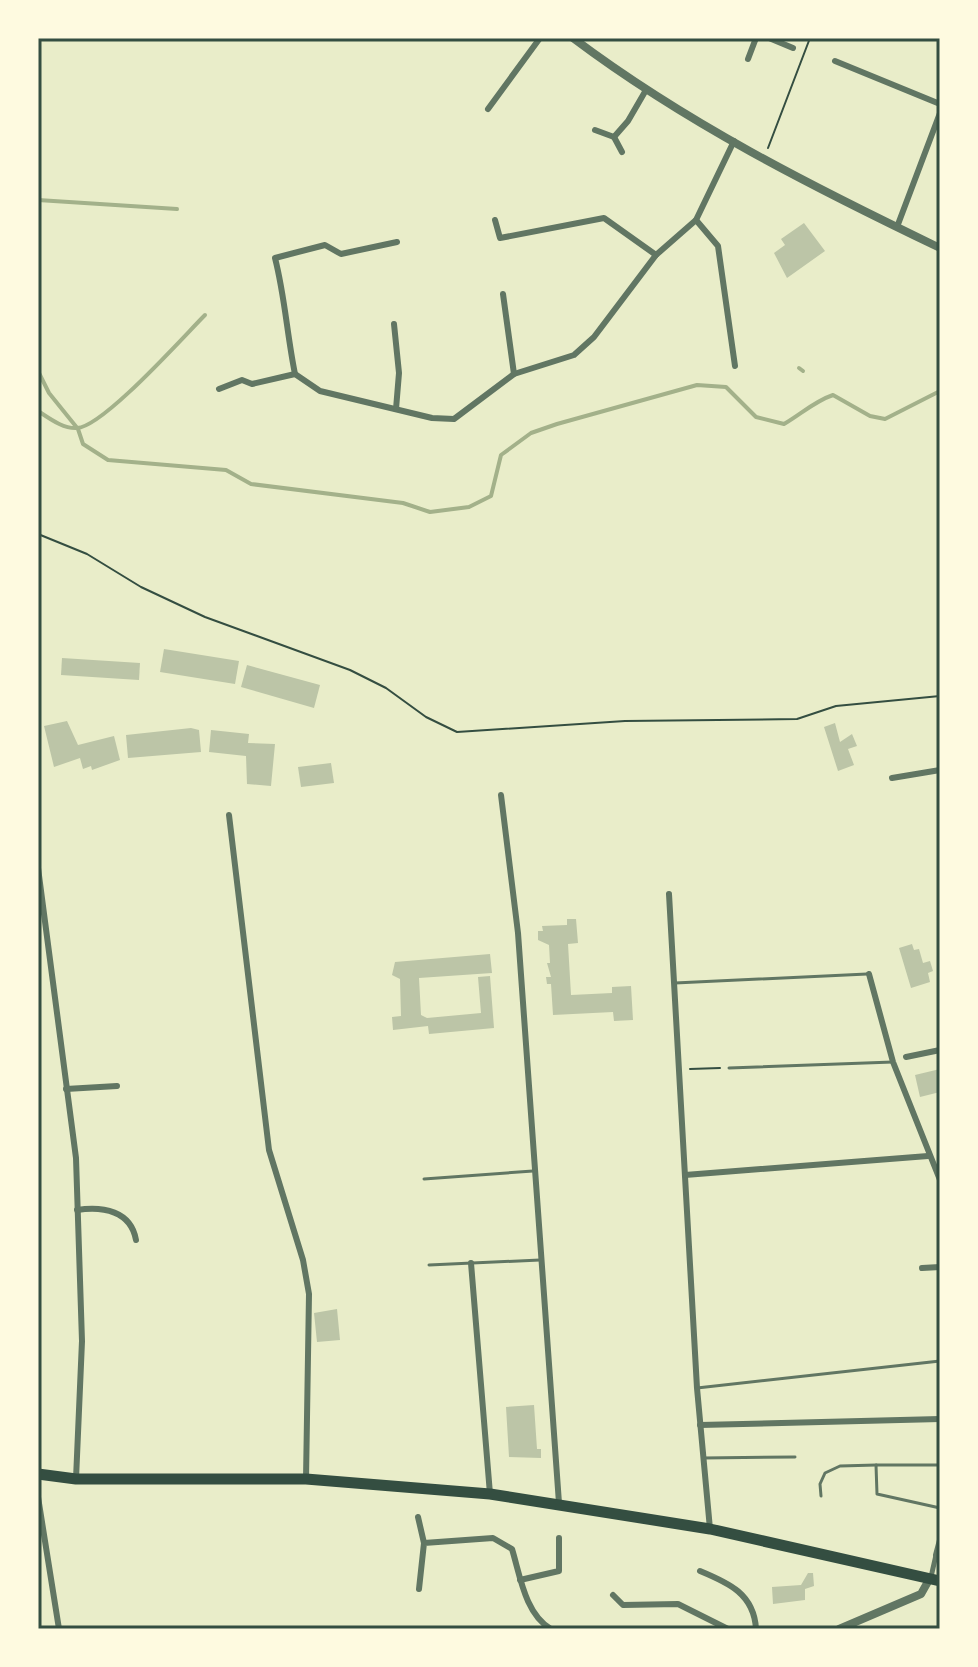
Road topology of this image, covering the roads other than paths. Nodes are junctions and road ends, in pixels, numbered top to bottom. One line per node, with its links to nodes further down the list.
1 (540, 38): 10 (street)
2 (573, 38): 8 (street)
3 (756, 38): 6 (street)
4 (769, 38): 5 (street)
5 (793, 48)
6 (748, 59)
7 (835, 61): 9 (street)
8 (646, 90): 13 (street); 14 (street)
9 (940, 104)
10 (488, 109)
11 (940, 113): 18 (street)
12 (595, 130): 13 (street)
13 (614, 137): 15 (street)
14 (734, 141): 17 (street); 18 (street)
15 (622, 152)
16 (495, 220): 21 (street)
17 (696, 220): 21 (street); 24 (street)
18 (897, 227): 20 (street)
19 (397, 242): 25 (street)
20 (940, 248)
21 (656, 255): 26 (street)
22 (503, 294): 26 (street)
23 (394, 324): 28 (street)
24 (735, 366)
25 (295, 374): 27 (street); 28 (street)
26 (514, 374): 28 (street)
27 (219, 389)
28 (396, 409)
29 (940, 770): 30 (street)
30 (892, 778)
31 (501, 795): 44 (street)
32 (229, 815): 65 (street)
33 (38, 868): 42 (street)
34 (669, 894): 36 (street)
35 (869, 974): 36 (lane); 39 (street)
36 (675, 983): 45 (street)
37 (940, 1050): 38 (street)
38 (906, 1057)
39 (893, 1062): 40 (lane); 43 (street)
40 (729, 1068)
41 (117, 1086): 42 (street)
42 (66, 1089): 48 (street)
43 (928, 1156): 45 (street); 47 (street)
44 (533, 1171): 46 (lane); 50 (street)
45 (685, 1175): 56 (street)
46 (424, 1179)
47 (940, 1180)
48 (77, 1210): 49 (street); 64 (street)
49 (136, 1240)
50 (540, 1260): 51 (lane); 69 (street)
51 (471, 1263): 52 (lane); 66 (street)
52 (429, 1265)
53 (940, 1267): 54 (street)
54 (922, 1268)
55 (940, 1361): 56 (lane)
56 (697, 1388): 58 (street)
57 (940, 1419): 58 (street)
58 (700, 1425): 60 (street)
59 (795, 1457): 60 (lane)
60 (703, 1458): 72 (street)
61 (876, 1465): 62 (lane); 67 (lane); 70 (lane)
62 (940, 1465)
63 (38, 1474): 64 (highway)
64 (76, 1479): 65 (highway)
65 (306, 1479): 66 (highway)
66 (490, 1494): 69 (highway)
67 (821, 1496)
68 (38, 1497): 82 (street)
69 (559, 1503): 72 (highway)
70 (940, 1508)
71 (418, 1517): 75 (street)
72 (710, 1529): 79 (highway)
73 (559, 1538): 78 (street)
74 (940, 1540): 76 (street)
75 (424, 1543): 78 (street); 80 (street)
76 (936, 1555): 79 (street)
77 (700, 1571): 85 (street)
78 (520, 1580): 83 (street)
79 (935, 1580): 86 (street)
80 (419, 1589)
81 (613, 1595): 84 (street)
82 (59, 1629)
83 (551, 1629)
84 (728, 1629)
85 (756, 1629)
86 (839, 1629)

